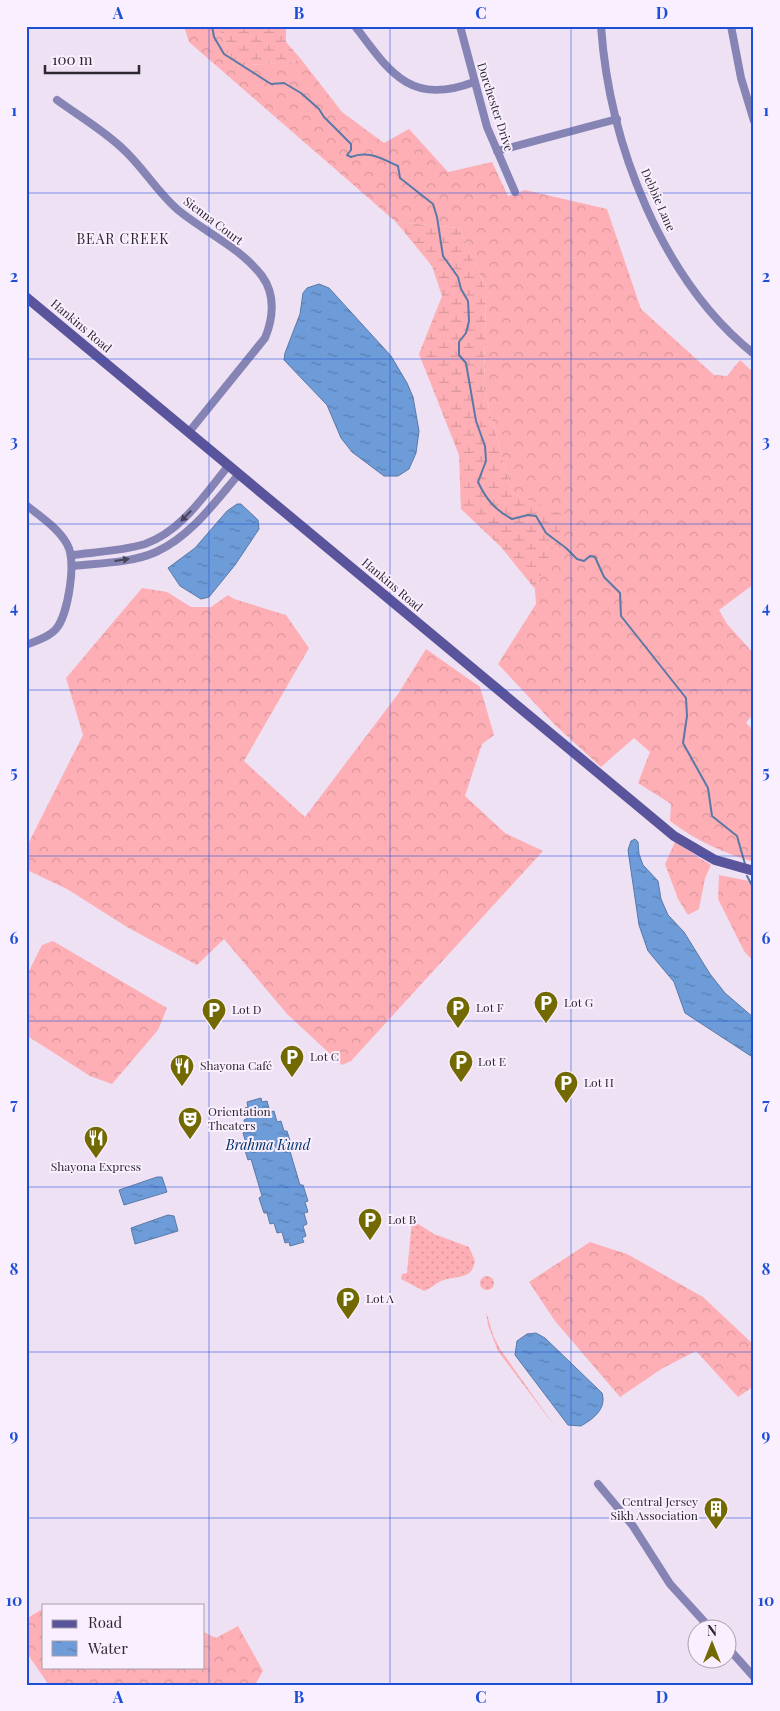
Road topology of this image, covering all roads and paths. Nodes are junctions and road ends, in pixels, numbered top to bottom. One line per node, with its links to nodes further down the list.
1 (355, 26): 5 (street)
2 (460, 26): 5 (street, Dorchester Drive)
3 (601, 26): 7 (street, Debbie Lane)
4 (731, 26): 8 (street)
5 (474, 82): 9 (street, Dorchester Drive)
6 (57, 100): 13 (street, Sienna Court)
7 (617, 119): 9 (street); 12 (street, Debbie Lane)
8 (754, 121)
9 (496, 151): 10 (street, Dorchester Drive)
10 (515, 192)
11 (26, 297): 13 (main road, Hankins Road)
12 (754, 354)
13 (189, 432): 14 (main road, Hankins Road)
14 (229, 465): 15 (main road, Hankins Road); 16 (street)
15 (239, 474): 18 (street); 22 (main road, Hankins Road)
16 (198, 503): 18 (street); 19 (street, one-way to 19)
17 (26, 505): 19 (street)
18 (207, 510): 20 (street, one-way to 18)
19 (72, 555): 20 (street)
20 (73, 566): 21 (street)
21 (26, 645)
22 (754, 871)
23 (598, 1484): 24 (street)
24 (701, 1618)
25 (738, 1659): 26 (street)
26 (754, 1677)

